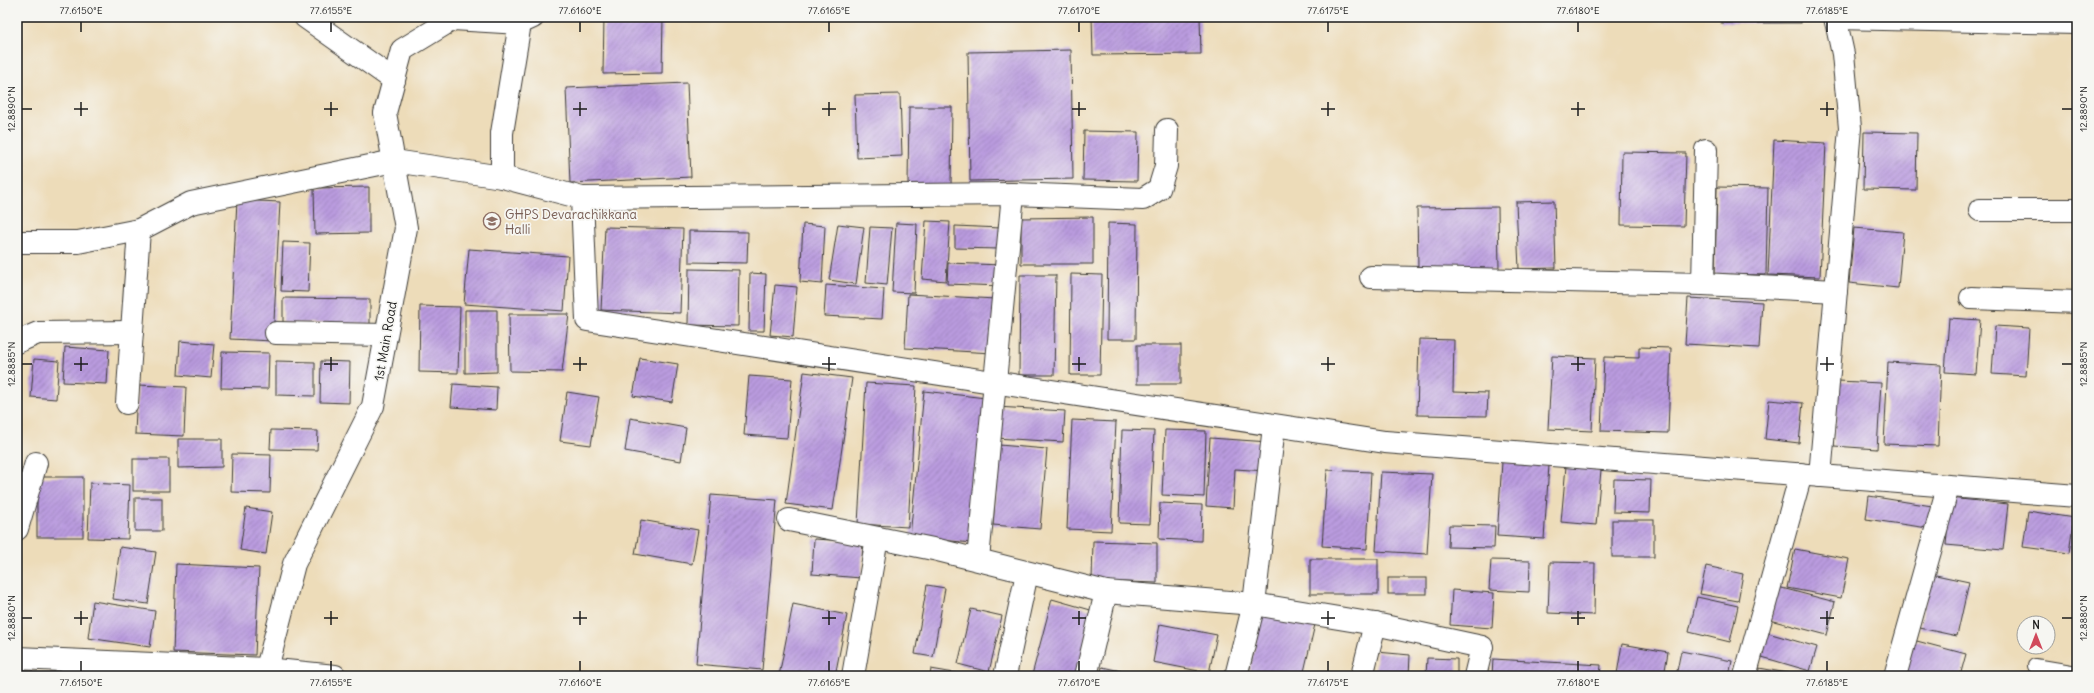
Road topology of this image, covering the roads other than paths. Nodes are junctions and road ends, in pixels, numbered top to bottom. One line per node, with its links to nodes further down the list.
1 (308, 18): 6 (street)
2 (453, 18): 4 (street); 6 (street, 1st Main Road)
3 (1835, 18): 5 (street); 19 (street)
4 (527, 20): 10 (street)
5 (2077, 23)
6 (394, 80): 9 (street, 1st Main Road)
7 (1167, 130): 11 (street)
8 (1706, 150): 18 (street)
9 (394, 161): 10 (street); 15 (street); 24 (street, 1st Main Road)
10 (502, 178): 12 (street)
11 (1014, 194): 12 (street); 26 (street)
12 (582, 198): 26 (street)
13 (1980, 210): 14 (street)
14 (2077, 210)
15 (139, 230): 16 (street); 22 (street)
16 (17, 242)
17 (1371, 277): 18 (street)
18 (1703, 284): 19 (street)
19 (1836, 291): 30 (street)
20 (1971, 298): 21 (street)
21 (2077, 302)
22 (132, 332): 25 (street); 27 (street)
23 (276, 333): 24 (street)
24 (386, 335): 43 (street, 1st Main Road)
25 (17, 342)
26 (994, 383): 28 (street); 36 (street)
27 (127, 403)
28 (1274, 426): 30 (street); 39 (street)
29 (36, 463): 34 (street)
30 (1810, 475): 31 (street); 52 (street)
31 (1948, 486): 32 (street); 53 (street)
32 (2077, 496)
33 (789, 520): 35 (street)
34 (17, 529)
35 (877, 538): 36 (street); 46 (street)
36 (978, 559): 37 (street)
37 (1027, 573): 38 (street); 47 (street)
38 (1106, 592): 39 (street); 48 (street)
39 (1254, 604): 40 (street); 49 (street)
40 (1375, 624): 50 (street); 51 (street)
41 (17, 658): 43 (street)
42 (2035, 666): 44 (lane)
43 (265, 672): 45 (street)
44 (2077, 673)
45 (335, 676)
46 (853, 676)
47 (1005, 676)
48 (1086, 676)
49 (1236, 676)
50 (1362, 676)
51 (1475, 676)
52 (1745, 676)
53 (1895, 676)

